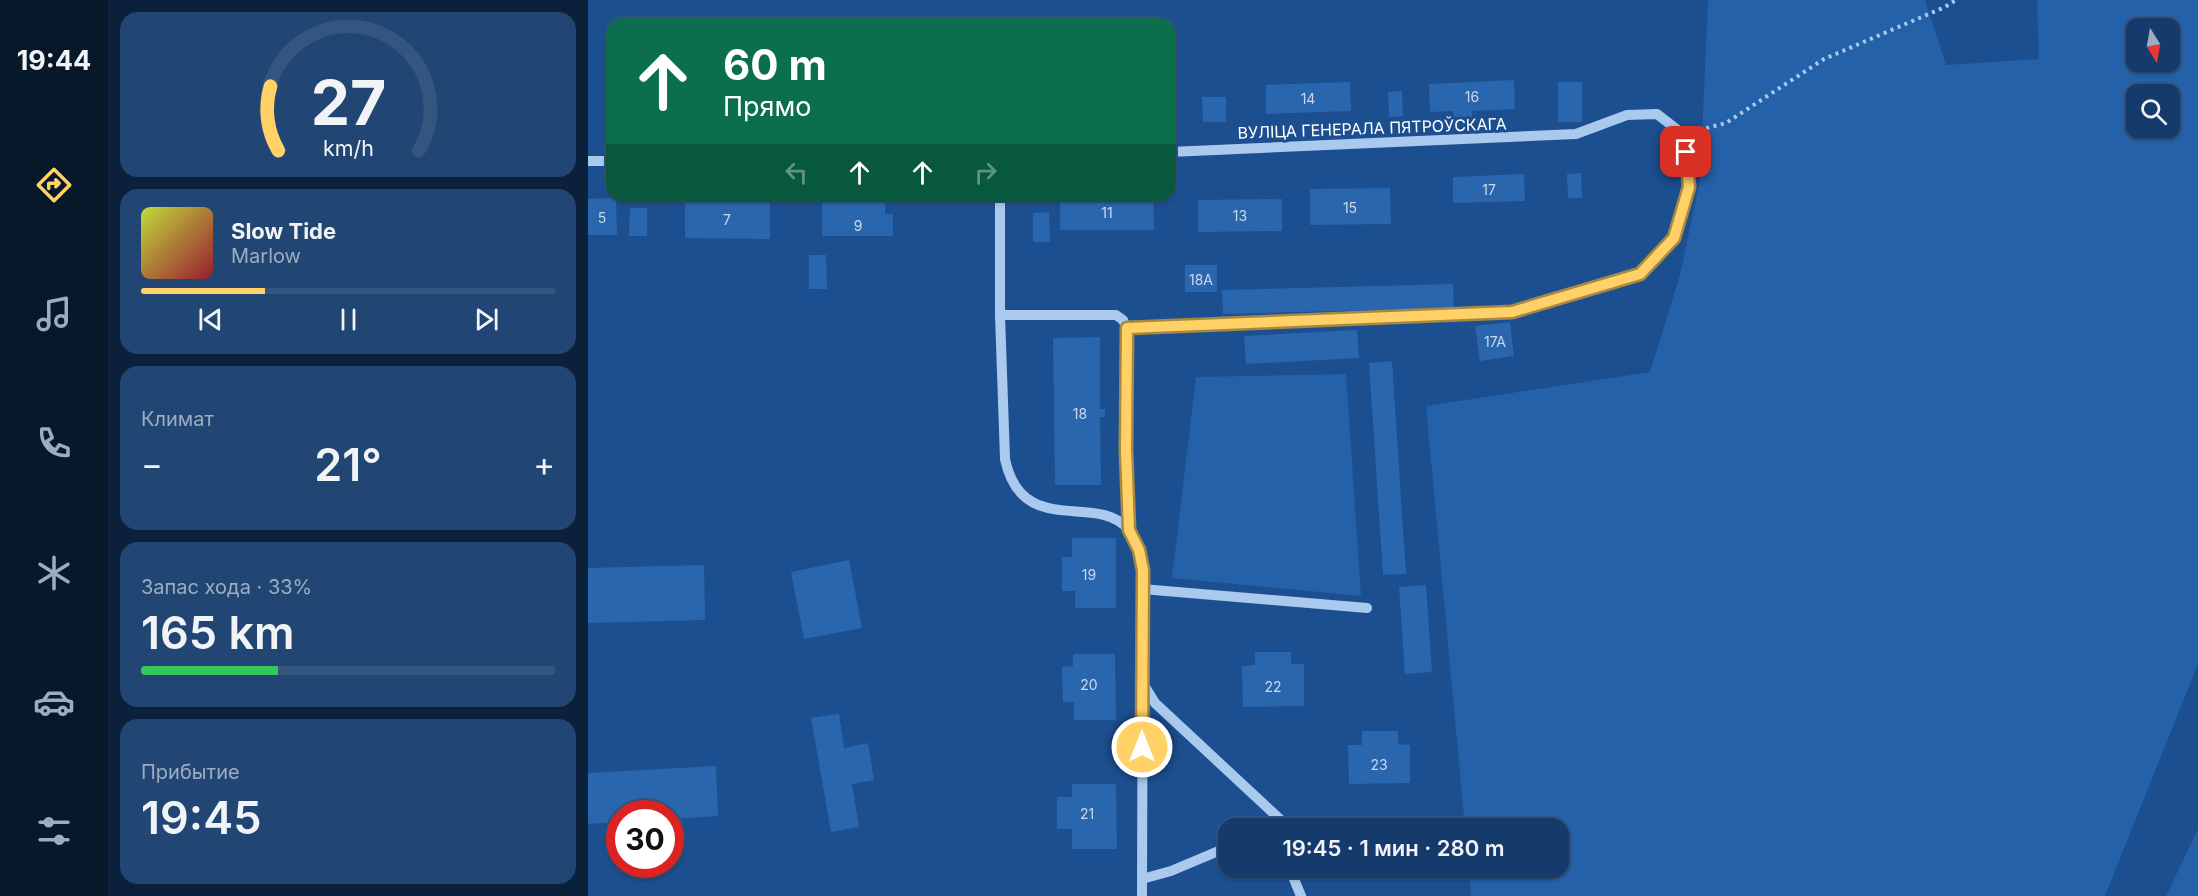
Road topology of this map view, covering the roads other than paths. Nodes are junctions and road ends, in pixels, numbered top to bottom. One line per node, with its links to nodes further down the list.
1 (1176, 152): 6 (street, ВУЛІЦА ГЕНЕРАЛА ПЯТРОЎСКАГА)
2 (588, 161): 3 (street)
3 (606, 161)
4 (1000, 201): 5 (street)
5 (1000, 315): 6 (street); 7 (street)
6 (1127, 328): 7 (street)
7 (1129, 530): 8 (street)
8 (1142, 589): 9 (street); 10 (street)
9 (1367, 608)
10 (1142, 681): 11 (street); 14 (street)
11 (1274, 818)
12 (1218, 851): 14 (street)
13 (1294, 878): 16 (street)
14 (1142, 879): 15 (street)
15 (1142, 896)
16 (1301, 896)

